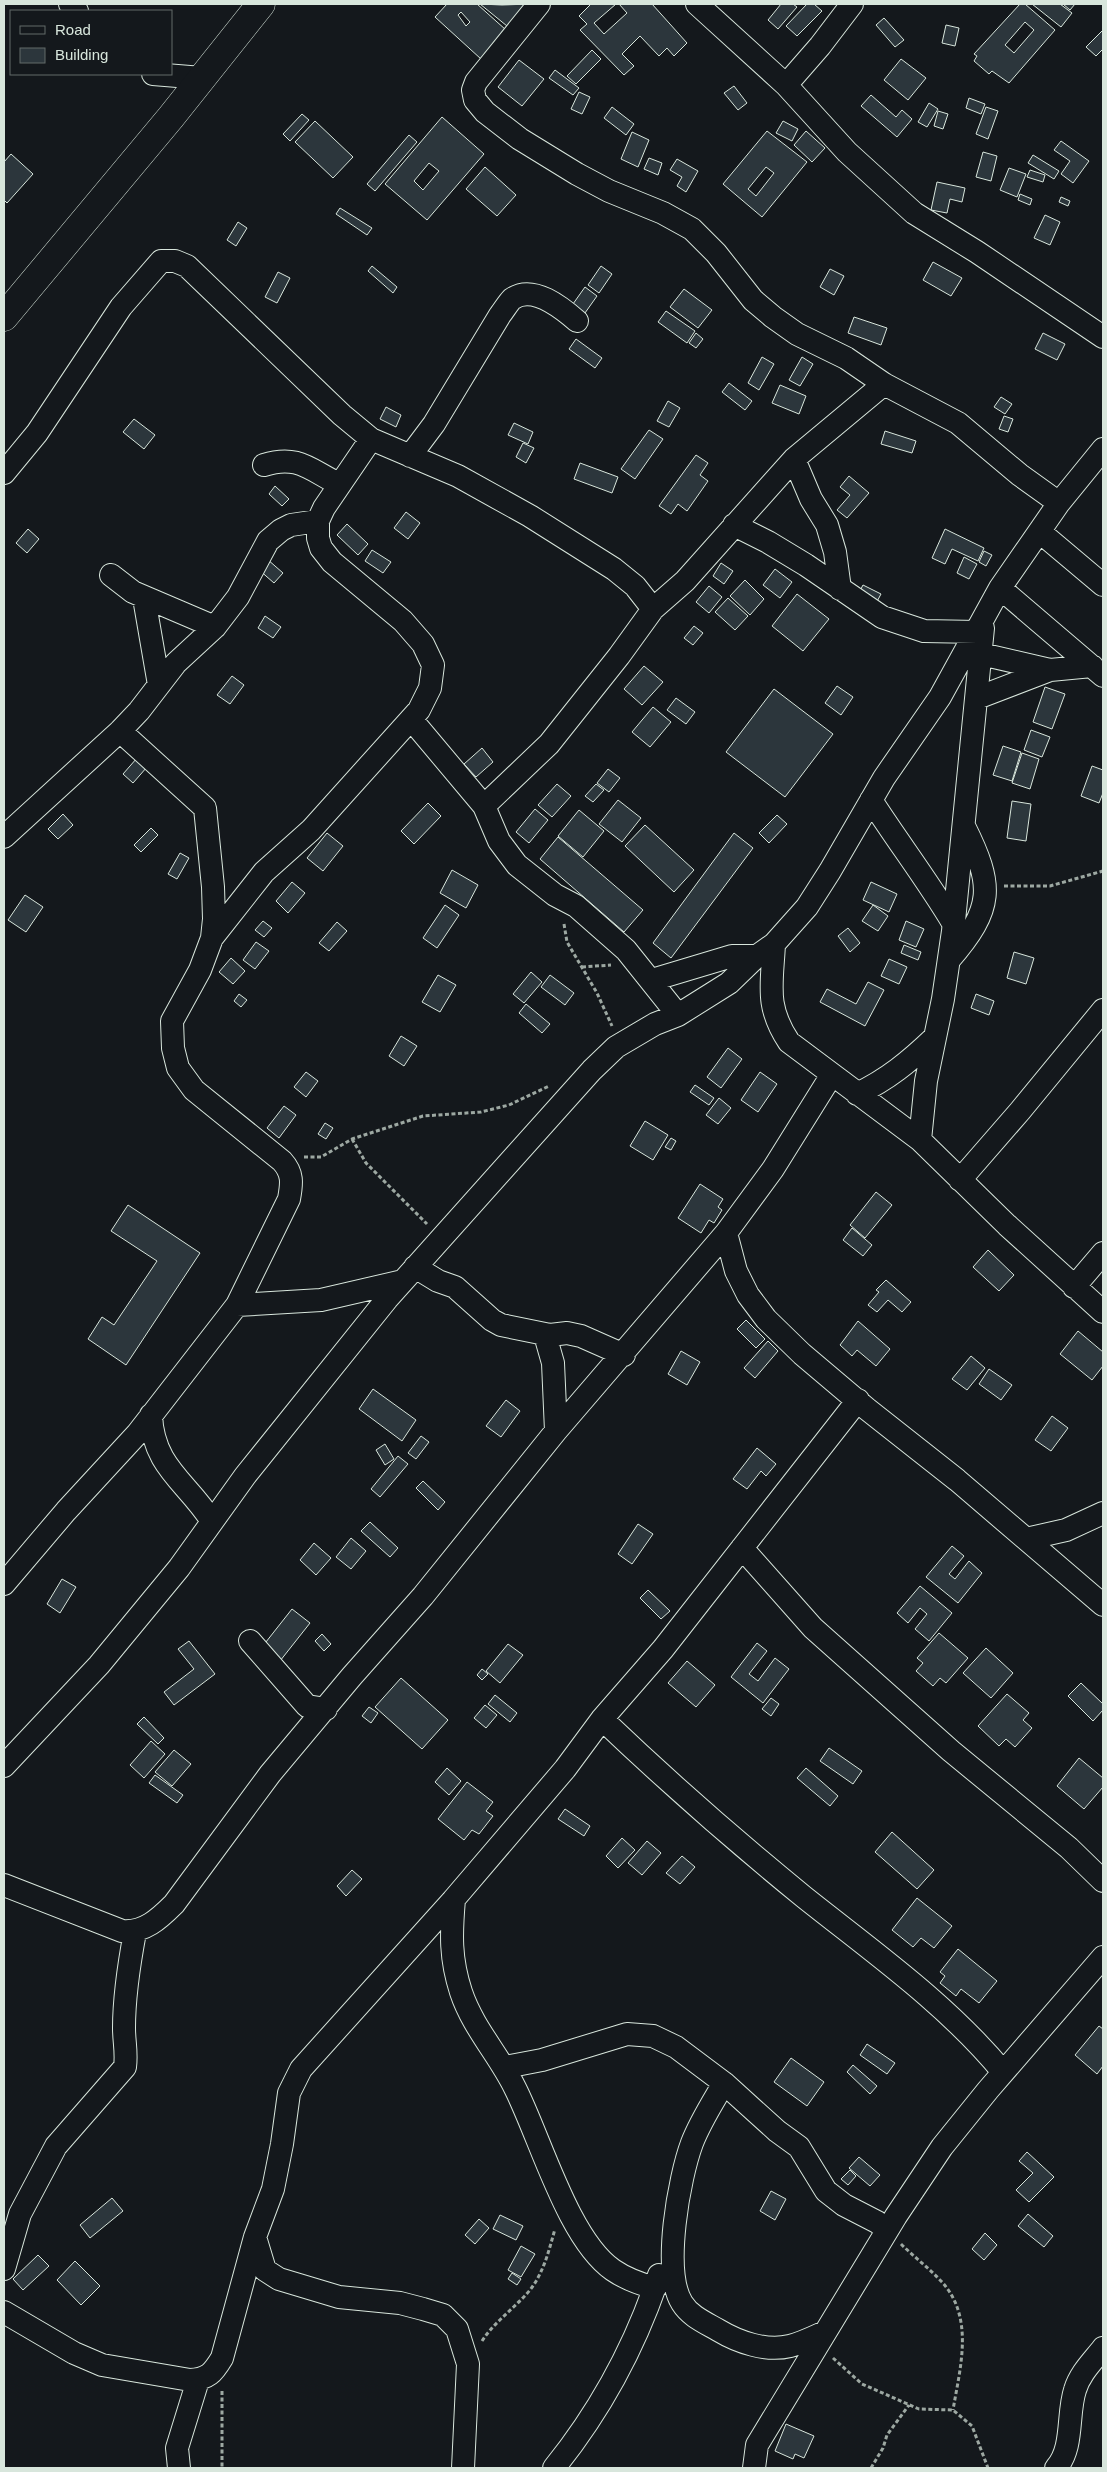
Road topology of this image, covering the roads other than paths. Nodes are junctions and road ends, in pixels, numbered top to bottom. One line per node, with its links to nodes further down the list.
1 (261, 4): 6 (main road)
2 (539, 4): 11 (street)
3 (697, 4): 7 (street)
4 (852, 4): 7 (street)
5 (165, 75): 6 (street)
6 (202, 78): 8 (main road)
7 (786, 85): 10 (street)
8 (4, 317)
9 (577, 320): 14 (street)
10 (1103, 337)
11 (884, 384): 15 (street); 19 (street)
12 (371, 439): 14 (street); 17 (street); 18 (street)
13 (1103, 450): 19 (street)
14 (410, 456): 28 (street)
15 (794, 460): 21 (street); 26 (street)
16 (264, 465): 18 (street)
17 (4, 473)
18 (339, 484): 20 (street)
19 (1059, 503): 22 (street)
20 (318, 521): 29 (street); 35 (street)
21 (734, 525): 26 (street); 28 (street)
22 (1040, 532): 24 (street); 25 (street)
23 (111, 575): 27 (street)
24 (1103, 585)
25 (1000, 588): 30 (street); 32 (street)
26 (840, 589): 30 (street)
27 (144, 598): 29 (street); 33 (street)
28 (653, 609): 38 (street)
29 (215, 627): 33 (street)
30 (980, 634): 31 (street); 34 (street); 37 (street)
31 (1050, 670): 32 (street); 34 (street)
32 (1098, 671)
33 (159, 685): 36 (street)
34 (977, 698): 39 (street)
35 (411, 719): 38 (street); 42 (street)
36 (120, 731): 40 (street); 42 (street)
37 (871, 800): 41 (street); 43 (street)
38 (484, 806): 45 (street)
39 (964, 826): 41 (street); 44 (street)
40 (4, 837)
41 (954, 923): 44 (street)
42 (212, 938): 57 (street)
43 (766, 950): 45 (street); 47 (street); 49 (street)
44 (949, 960): 48 (street)
45 (652, 980): 47 (street)
46 (1103, 1010): 52 (street)
47 (678, 1015): 55 (street)
48 (934, 1038): 50 (street); 51 (street)
49 (831, 1076): 50 (street); 53 (street)
50 (857, 1094): 51 (street)
51 (920, 1140): 52 (street)
52 (960, 1180): 56 (street)
53 (726, 1233): 60 (street); 61 (street)
54 (1103, 1253): 56 (street)
55 (409, 1274): 57 (street); 59 (street); 65 (street)
56 (1074, 1287): 58 (street)
57 (237, 1305): 62 (street)
58 (1103, 1312)
59 (545, 1335): 60 (street); 63 (street)
60 (624, 1354): 63 (street)
61 (858, 1400): 66 (street); 67 (street)
62 (151, 1414): 65 (street); 68 (street)
63 (556, 1431): 71 (street)
64 (1103, 1513): 66 (street)
65 (211, 1520): 73 (street)
66 (1026, 1539): 69 (street)
67 (742, 1548): 72 (street); 74 (street)
68 (4, 1584)
69 (1103, 1605)
70 (250, 1641): 71 (street)
71 (326, 1708): 77 (street)
72 (602, 1719): 76 (street); 80 (street)
73 (4, 1766)
74 (1103, 1881)
75 (4, 1885): 77 (street)
76 (454, 1899): 79 (street); 84 (street)
77 (135, 1932): 85 (street)
78 (1103, 1957): 80 (street)
79 (505, 2067): 81 (street); 86 (street)
80 (1003, 2072): 83 (street)
81 (724, 2083): 82 (street); 83 (street)
82 (674, 2228): 86 (street); 89 (street)
83 (887, 2230): 89 (street)
84 (255, 2237): 91 (street); 93 (street)
85 (4, 2269)
86 (655, 2288): 94 (street)
87 (4, 2303): 88 (street)
88 (4, 2312): 91 (street)
89 (822, 2338): 95 (street)
90 (1103, 2348): 96 (street)
91 (198, 2380): 92 (street)
92 (179, 2468)
93 (463, 2468)
94 (554, 2468)
95 (754, 2468)
96 (1056, 2468)

